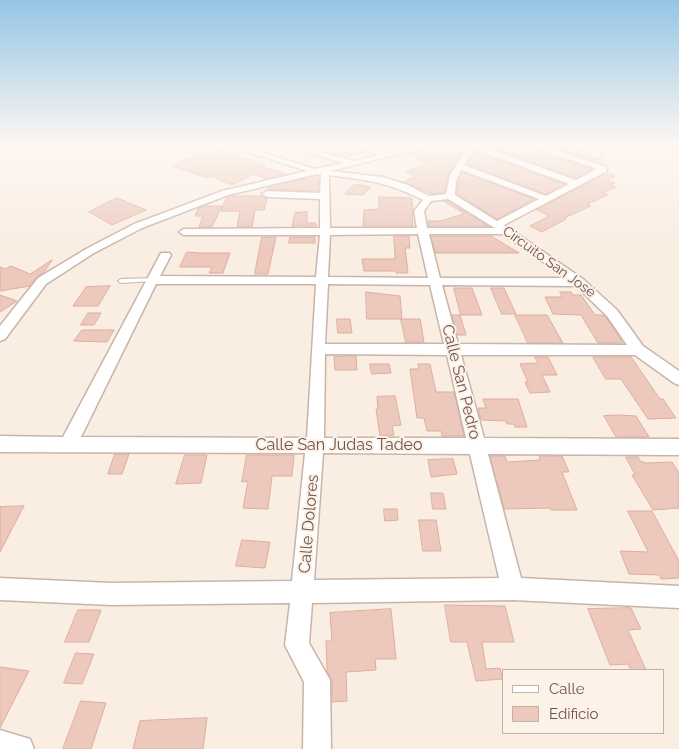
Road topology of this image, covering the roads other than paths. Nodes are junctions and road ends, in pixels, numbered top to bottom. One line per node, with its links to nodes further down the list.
1 (283, 180): 24 (street)
2 (321, 180): 10 (street, Calle Dolores)
3 (383, 180): 12 (street)
4 (452, 180): 11 (street)
5 (496, 180): 13 (street)
6 (568, 180): 8 (street)
7 (582, 180): 8 (street)
8 (576, 183): 13 (street)
9 (267, 194): 10 (street)
10 (326, 196): 15 (street, Calle Dolores)
11 (450, 196): 12 (street); 14 (street, Circuito San José)
12 (428, 199): 17 (street, Calle San Pedro)
13 (546, 199): 14 (street)
14 (502, 228): 17 (street); 23 (street, Circuito San José)
15 (325, 231): 16 (street); 17 (street); 21 (street, Calle Dolores)
16 (184, 232)
17 (423, 232): 22 (street, Calle San Pedro)
18 (165, 255): 19 (street)
19 (153, 280): 20 (lane); 21 (street); 29 (street)
20 (121, 281)
21 (321, 281): 22 (street); 25 (street, Calle Dolores)
22 (437, 282): 23 (street); 26 (street, Calle San Pedro)
23 (579, 282): 27 (street, Circuito San José)
24 (0, 336)
25 (318, 350): 26 (street); 31 (street, Calle Dolores)
26 (453, 350): 27 (street); 32 (street, Calle San Pedro)
27 (638, 350): 28 (street, Circuito San José)
28 (679, 379)
29 (69, 443): 30 (street, Calle San Judas Tadeo); 31 (street, Calle San Judas Tadeo)
30 (0, 444)
31 (315, 445): 32 (street, Calle San Judas Tadeo); 36 (street, Calle Dolores)
32 (477, 446): 33 (street, Calle San Judas Tadeo); 35 (street, Calle San Pedro)
33 (679, 447)
34 (0, 589): 36 (street)
35 (513, 589): 36 (street); 37 (street)
36 (303, 593): 40 (street, Calle Dolores)
37 (679, 597)
38 (0, 744): 39 (street)
39 (20, 749)
40 (317, 749)

